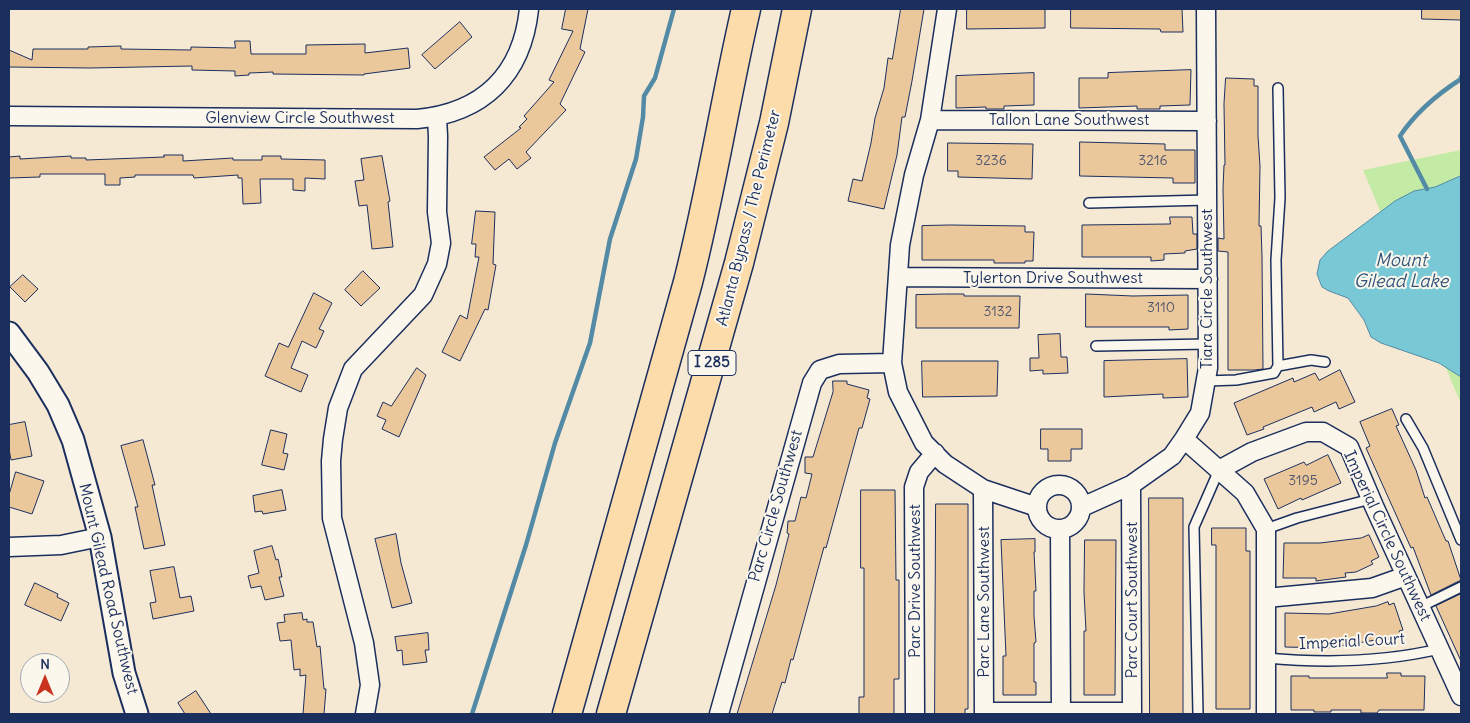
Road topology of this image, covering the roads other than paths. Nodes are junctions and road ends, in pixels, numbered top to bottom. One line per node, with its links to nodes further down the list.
1 (529, 9): 8 (street, Glenview Circle Southwest)
2 (746, 9): 48 (highway, I 285)
3 (797, 9): 49 (highway, Atlanta Bypass / The Perimeter / I 285)
4 (947, 9): 9 (street)
5 (1206, 9): 10 (street, Tiara Circle Southwest)
6 (1278, 88): 20 (lane)
7 (9, 116): 8 (street, Glenview Circle Southwest)
8 (436, 118): 47 (street)
9 (930, 120): 10 (street, Tallon Lane Southwest); 13 (street)
10 (1208, 121): 11 (street, Tiara Circle Southwest)
11 (1208, 200): 12 (lane); 14 (street, Tiara Circle Southwest)
12 (1089, 203)
13 (898, 277): 14 (street, Tylerton Drive Southwest); 19 (street)
14 (1208, 279): 16 (street, Tiara Circle Southwest)
15 (9, 333): 33 (street, Mount Gilead Road Southwest)
16 (1208, 344): 17 (lane); 21 (street, Tiara Circle Southwest)
17 (1096, 346)
18 (1325, 362): 20 (lane)
19 (892, 363): 24 (street); 50 (street, Parc Circle Southwest)
20 (1278, 366): 21 (lane)
21 (1206, 381): 23 (street, Tiara Circle Southwest)
22 (1406, 419): 34 (lane)
23 (1184, 439): 25 (street); 26 (street, Tiara Circle Southwest)
24 (935, 453): 27 (street); 51 (street, Parc Drive Southwest)
25 (1219, 470): 28 (street, Imperial Circle Southwest); 31 (street); 52 (lane)
26 (1132, 485): 30 (street, Tiara Circle Southwest); 45 (street, Parc Court Southwest)
27 (983, 489): 29 (street); 43 (street, Parc Lane Southwest)
28 (1371, 499): 31 (lane); 36 (street, Imperial Circle Southwest)
29 (1037, 507): 30 (street); 32 (street)
30 (1082, 507): 32 (street)
31 (1266, 529): 38 (street)
32 (1060, 530): 44 (street)
33 (100, 537): 35 (street); 46 (street, Mount Gilead Road Southwest)
34 (1461, 540)
35 (9, 548)
36 (1406, 576): 38 (street); 39 (street, Imperial Circle Southwest)
37 (1461, 587): 39 (lane)
38 (1266, 598): 41 (street)
39 (1420, 606): 40 (street, Imperial Circle Southwest)
40 (1439, 649): 41 (lane, Imperial Court); 42 (street, Imperial Circle Southwest)
41 (1266, 658): 53 (street)
42 (1461, 696)
43 (984, 713): 44 (street)
44 (1061, 713): 45 (street)
45 (1132, 713)
46 (137, 714)
47 (365, 714)
48 (567, 714)
49 (611, 714)
50 (719, 714)
51 (915, 714)
52 (1198, 714)
53 (1266, 714)

